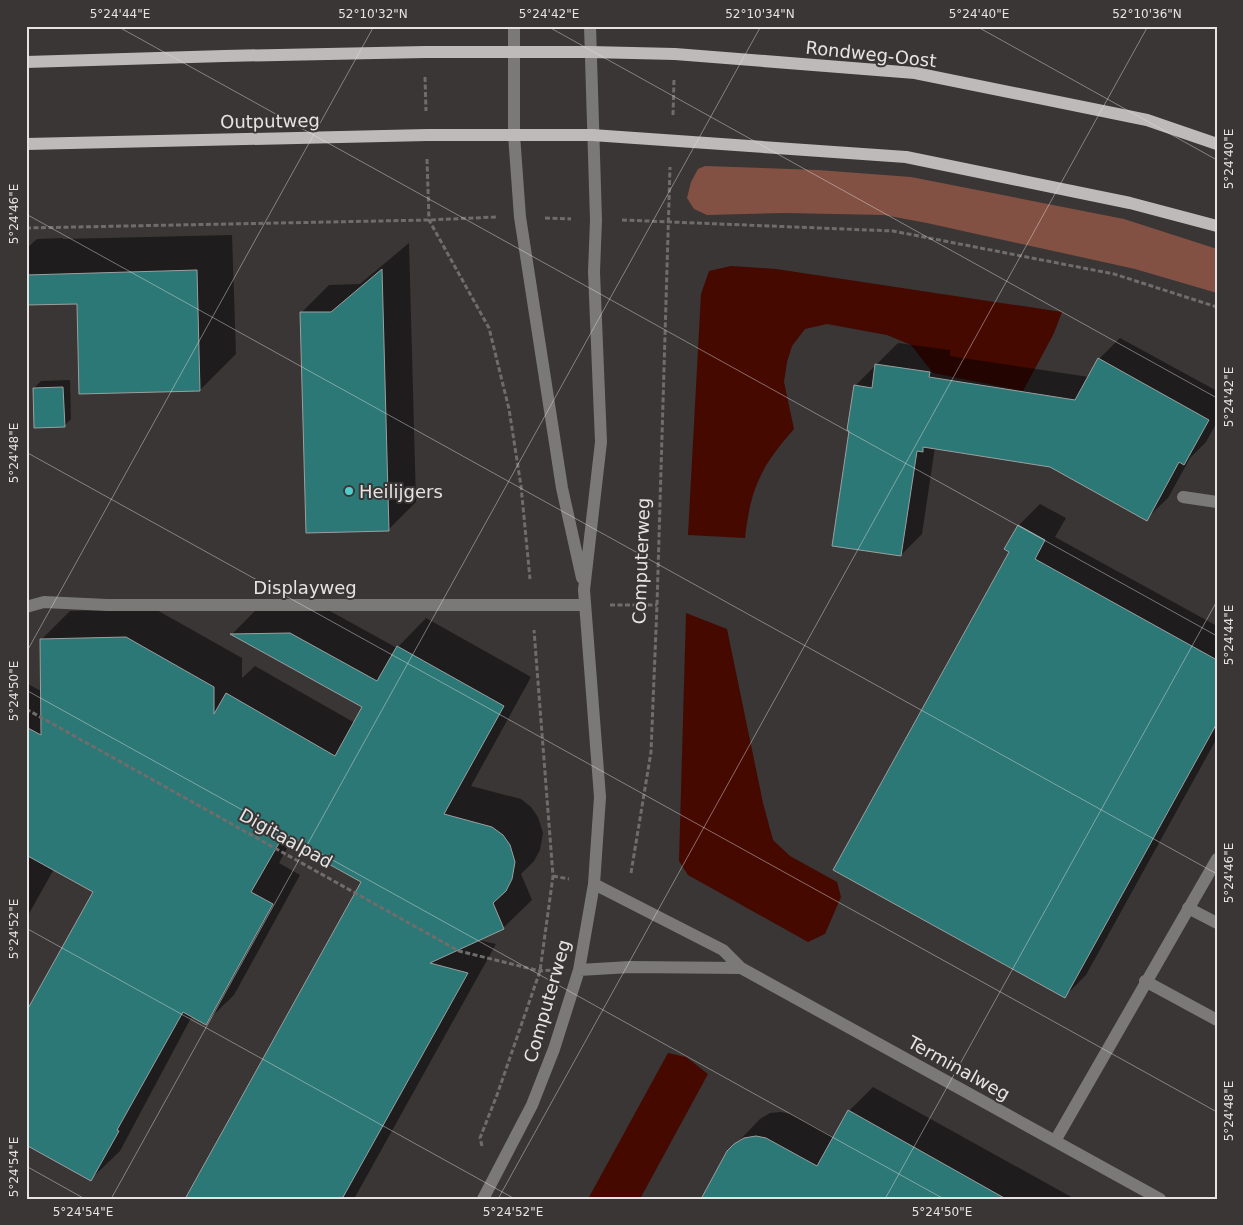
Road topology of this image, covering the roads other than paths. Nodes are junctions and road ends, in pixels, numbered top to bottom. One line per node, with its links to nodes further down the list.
1 (514, 26): 3 (street, Computerweg)
2 (590, 26): 4 (street, Computerweg)
3 (514, 52): 4 (main road, Rondweg-Oost); 5 (main road); 6 (street, Computerweg)
4 (590, 52): 7 (street, Computerweg); 9 (main road, Rondweg-Oost)
5 (26, 62)
6 (514, 136): 7 (main road); 8 (main road, Outputweg); 13 (street, Computerweg)
7 (592, 136): 10 (main road); 13 (street, Computerweg)
8 (26, 144)
9 (1217, 144)
10 (1217, 226)
11 (1183, 497): 12 (street)
12 (1217, 502)
13 (584, 590): 14 (street, Computerweg)
14 (585, 605): 15 (street, Displayweg); 17 (street, Computerweg)
15 (26, 607)
16 (1217, 859): 18 (street)
17 (594, 884): 20 (street, Terminalweg); 21 (street, Computerweg)
18 (1188, 908): 19 (street); 22 (street)
19 (1217, 923)
20 (741, 968): 21 (street, Terminalweg); 24 (street, Terminalweg)
21 (579, 970): 25 (street, Computerweg)
22 (1145, 981): 23 (street); 24 (street)
23 (1217, 1020)
24 (1054, 1141): 26 (street, Terminalweg)
25 (484, 1199)
26 (1160, 1199)

